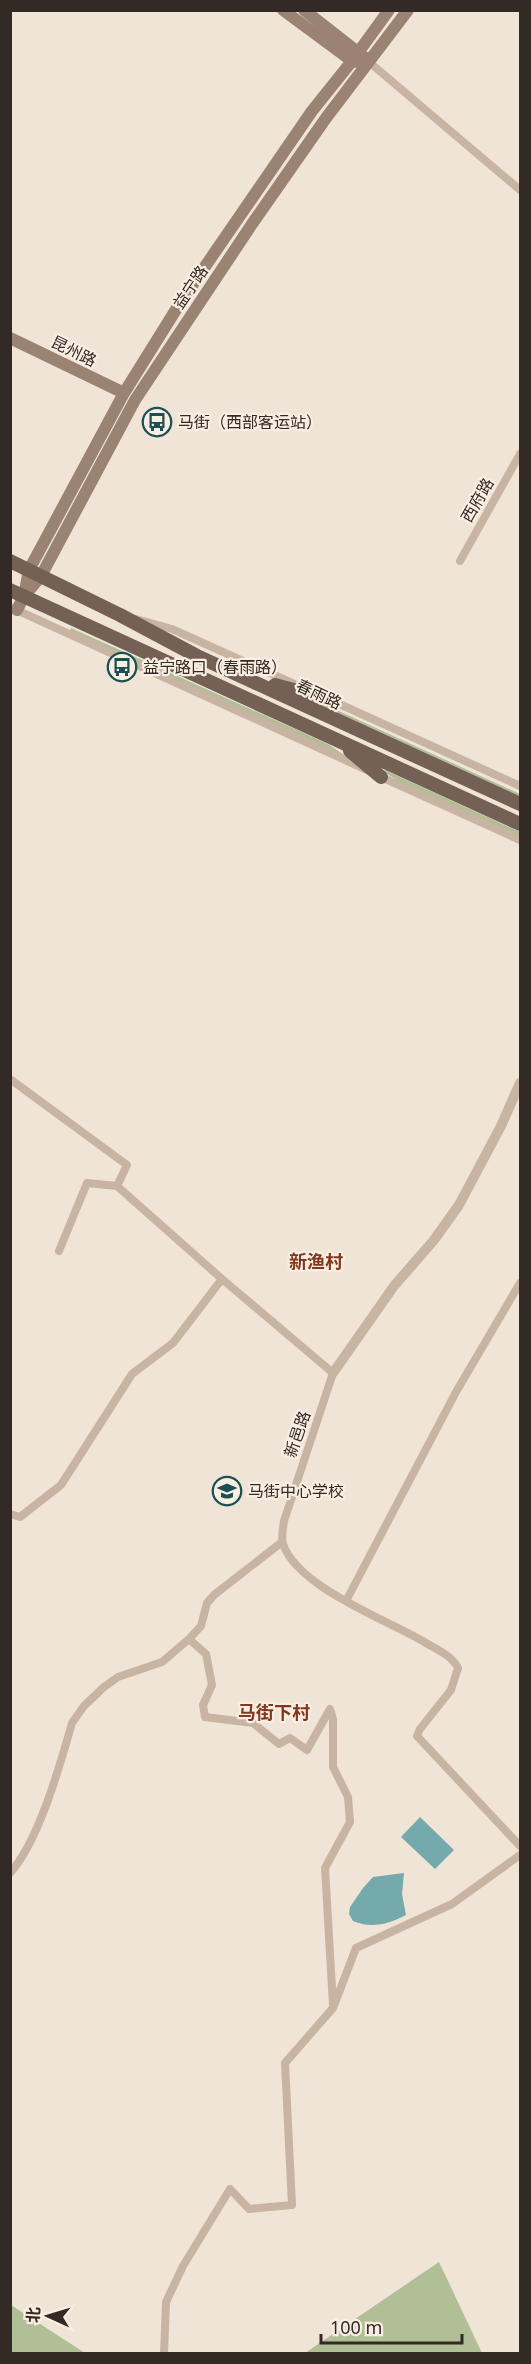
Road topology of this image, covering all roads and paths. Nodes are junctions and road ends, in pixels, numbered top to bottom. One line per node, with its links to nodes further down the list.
1 (283, 10): 5 (main road)
2 (304, 10): 5 (main road)
3 (389, 10): 5 (main road, 益宁路)
4 (408, 10): 6 (main road, 益宁路)
5 (356, 56): 6 (main road); 9 (main road, 益宁路)
6 (369, 62): 7 (street); 13 (main road, 益宁路)
7 (520, 190)
8 (10, 338): 9 (main road, 昆州路)
9 (124, 393): 13 (main road, 益宁路)
10 (520, 454): 12 (street, 西府路)
11 (10, 561): 13 (main road, 春雨路)
12 (460, 561)
13 (35, 573): 15 (main road, 益宁路); 17 (main road, 春雨路)
14 (10, 590): 15 (main road, 春雨路)
15 (24, 596): 16 (main road, 益宁路); 20 (main road, 春雨路)
16 (14, 609): 21 (street)
17 (120, 615): 18 (main road, 春雨路); 19 (street)
18 (237, 675): 19 (main road); 23 (main road, 春雨路)
19 (328, 699): 22 (street)
20 (337, 740): 21 (main road); 24 (main road, 春雨路)
21 (381, 777): 25 (street)
22 (520, 786)
23 (520, 804)
24 (520, 824)
25 (520, 840)
26 (10, 1078): 28 (street)
27 (520, 1083): 32 (street, 新邑路)
28 (117, 1186): 29 (street); 30 (street)
29 (59, 1251)
30 (222, 1279): 32 (street); 33 (street)
31 (520, 1283): 35 (street)
32 (333, 1373): 34 (street, 新邑路)
33 (10, 1514)
34 (282, 1542): 35 (street); 36 (street)
35 (346, 1600): 37 (street)
36 (189, 1639): 39 (street); 40 (street)
37 (520, 1846)
38 (520, 1856): 40 (street)
39 (10, 1873)
40 (333, 2008): 41 (street)
41 (164, 2354)

